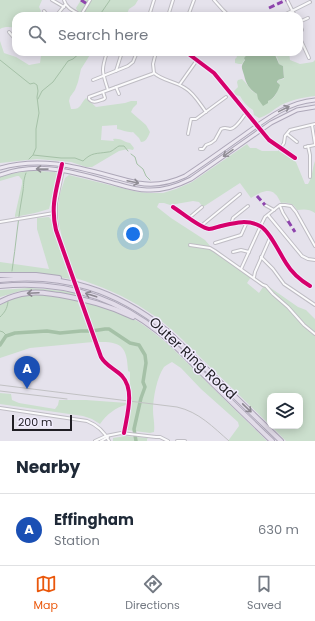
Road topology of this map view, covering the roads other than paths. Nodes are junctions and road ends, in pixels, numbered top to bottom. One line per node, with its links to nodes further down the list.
1 (52, 0): 10 (street)
2 (64, 0): 10 (street)
3 (90, 0): 14 (street)
4 (154, 0): 15 (street)
5 (173, 0): 16 (street)
6 (194, 0): 17 (street)
7 (214, 0): 18 (street)
8 (287, 0): 11 (street)
9 (310, 2): 11 (street)
10 (64, 6): 12 (street); 13 (street)
11 (293, 11)
12 (59, 12)
13 (76, 12)
14 (83, 12)
15 (150, 12)
16 (169, 12)
17 (190, 12)
18 (225, 12)
19 (308, 18): 20 (street)
20 (303, 21)
21 (9, 32): 22 (street)
22 (12, 35)
23 (303, 45): 29 (street)
24 (106, 56): 33 (street)
25 (121, 56): 31 (street)
26 (135, 56): 31 (street)
27 (155, 56): 32 (street)
28 (192, 56): 30 (street)
29 (309, 58)
30 (197, 60): 35 (street); 44 (street)
31 (116, 71): 33 (street)
32 (154, 73): 35 (street); 36 (street)
33 (104, 76): 34 (street); 37 (street)
34 (93, 80)
35 (180, 84): 43 (street)
36 (116, 87): 37 (street); 39 (street)
37 (108, 90): 38 (street)
38 (103, 92): 38 (street)
39 (119, 94)
40 (226, 97): 43 (street)
41 (315, 100): 46 (main road, one-way to 41)
42 (315, 107): 48 (main road)
43 (206, 112): 49 (street)
44 (246, 113): 46 (street); 55 (street)
45 (315, 124): 47 (street)
46 (256, 125): 48 (street); 58 (main road, one-way to 46)
47 (312, 125): 50 (street); 52 (street)
48 (260, 130): 56 (street); 60 (main road, one-way to 60)
49 (188, 134)
50 (287, 134): 51 (street); 56 (street)
51 (297, 142)
52 (315, 143): 53 (street)
53 (308, 146): 54 (street); 62 (street)
54 (305, 147)
55 (200, 149)
56 (280, 149): 57 (street)
57 (295, 158)
58 (63, 164): 59 (main road); 60 (street)
59 (0, 168)
60 (62, 170): 61 (main road, one-way to 61); 70 (street)
61 (0, 175)
62 (310, 177)
63 (240, 194): 77 (street)
64 (265, 205): 69 (street)
65 (173, 206): 72 (street)
66 (248, 206): 76 (street)
67 (280, 206): 69 (street); 73 (street); 82 (street)
68 (202, 207): 72 (street)
69 (274, 210): 71 (street)
70 (54, 213): 74 (street); 100 (street, bridge)
71 (268, 215): 78 (street); 86 (street)
72 (189, 218): 77 (street)
73 (288, 221)
74 (0, 222)
75 (247, 222): 76 (street); 78 (street); 80 (street)
76 (231, 224): 77 (street)
77 (201, 226)
78 (260, 226): 79 (street); 84 (street)
79 (270, 238): 85 (street); 92 (street)
80 (214, 242)
81 (190, 245): 87 (street)
82 (315, 246)
83 (232, 252): 84 (street)
84 (249, 252): 87 (street)
85 (261, 257): 89 (street); 95 (street)
86 (315, 260)
87 (242, 269): 89 (street)
88 (0, 275): 94 (highway)
89 (254, 278): 97 (street)
90 (0, 280): 94 (highway, Outer Ring Road)
91 (0, 286): 96 (highway, Outer Ring Road, one-way to 91)
92 (310, 286)
93 (0, 302): 96 (highway, one-way to 93)
94 (124, 302): 110 (highway, Outer Ring Road, one-way to 110)
95 (315, 305)
96 (150, 325): 109 (highway, Outer Ring Road)
97 (315, 334)
98 (0, 408): 99 (street)
99 (102, 430): 102 (street); 103 (street)
100 (124, 433): 101 (street); 106 (street)
101 (111, 435): 102 (street); 105 (street)
102 (107, 437): 103 (street); 105 (street)
103 (100, 440): 104 (street)
104 (95, 441)
105 (110, 441)
106 (168, 441)
107 (178, 441): 108 (street)
108 (185, 441)
109 (272, 441)
110 (281, 441)

